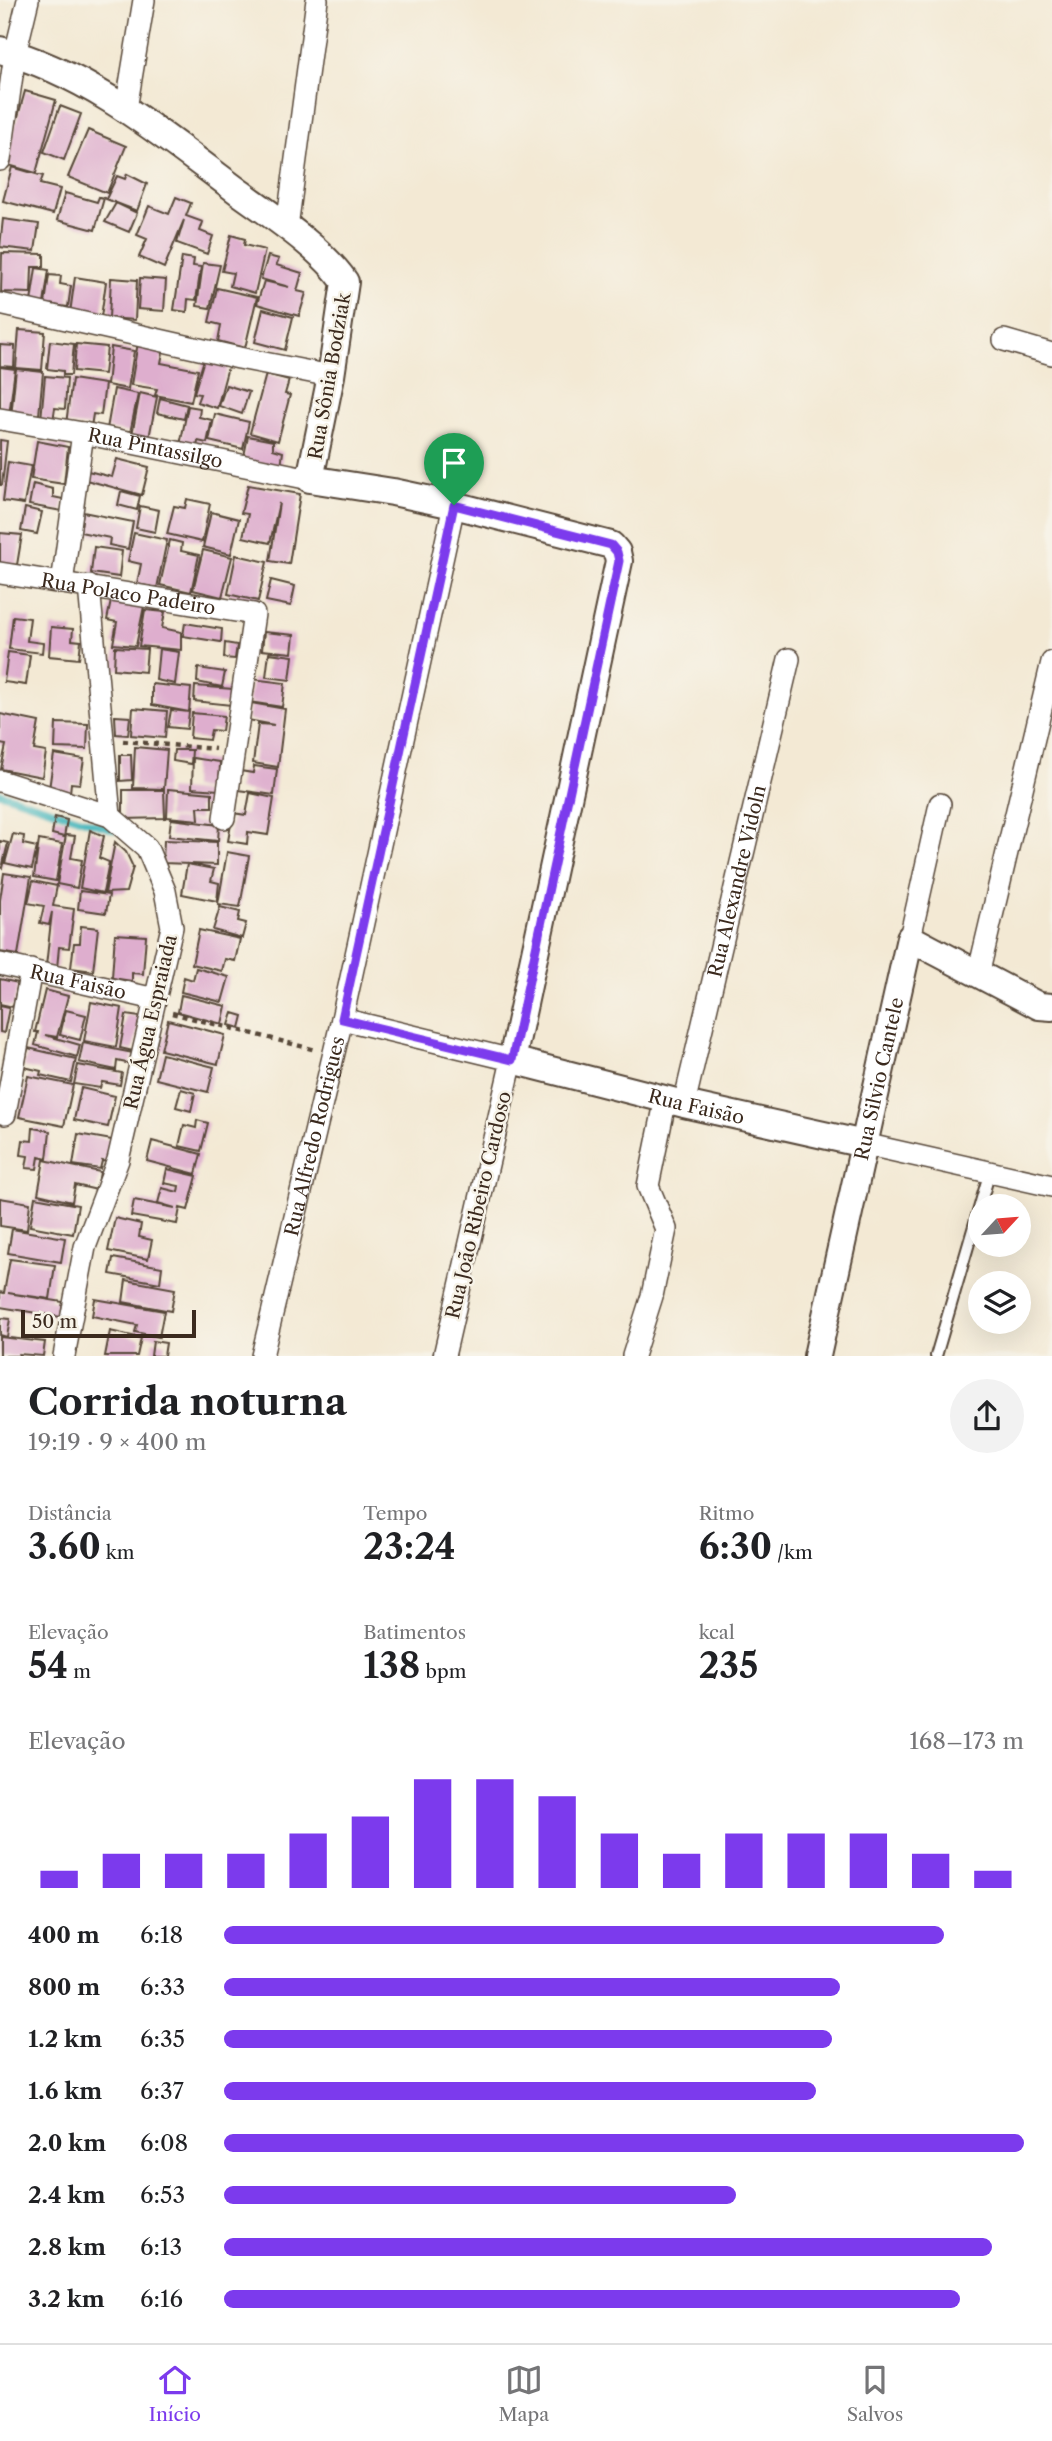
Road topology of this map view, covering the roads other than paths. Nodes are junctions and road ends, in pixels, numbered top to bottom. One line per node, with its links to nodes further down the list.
1 (28, 0): 4 (street)
2 (144, 0): 5 (street)
3 (317, 0): 7 (street)
4 (8, 52): 5 (street, Rua Sônia Bodziak); 6 (street)
5 (126, 108): 7 (street, Rua Sônia Bodziak)
6 (0, 160)
7 (287, 227): 11 (street, Rua Sônia Bodziak)
8 (0, 304): 11 (street)
9 (1004, 340): 10 (street)
10 (1052, 354)
11 (331, 376): 14 (street, Rua Sônia Bodziak)
12 (0, 419): 13 (street, Rua Pintassilgo)
13 (83, 433): 14 (street, Rua Pintassilgo); 18 (street)
14 (310, 479): 15 (street, Rua Sônia Bodziak)
15 (454, 505): 16 (street, Rua Sônia Bodziak); 32 (street, Rua Alfredo Rodrigues)
16 (619, 561): 33 (street, Rua João Ribeiro Cardoso)
17 (0, 573): 18 (street, Rua Polaco Padeiro)
18 (62, 583): 19 (street, Rua Polaco Padeiro)
19 (89, 586): 24 (street); 25 (street, Rua Polaco Padeiro)
20 (789, 659): 34 (street, Rua Alexandre Vidoln)
21 (1052, 662): 29 (street)
22 (0, 781): 24 (street, Rua Água Espraiada)
23 (940, 804): 26 (street, Rua Silvio Cantele)
24 (110, 817): 30 (street, Rua Água Espraiada)
25 (224, 818)
26 (910, 938): 29 (street); 36 (street, Rua Silvio Cantele)
27 (0, 964): 28 (street, Rua Faisão)
28 (31, 970): 30 (street, Rua Faisão); 35 (street)
29 (978, 975): 31 (street)
30 (154, 1003): 39 (street, Rua Água Espraiada)
31 (1052, 1007)
32 (342, 1019): 33 (street, Rua Faisão); 40 (street, Rua Alfredo Rodrigues)
33 (512, 1060): 34 (street, Rua Faisão); 41 (street, Rua João Ribeiro Cardoso)
34 (675, 1101): 36 (street, Rua Faisão); 42 (street, Rua Alexandre Vidoln)
35 (5, 1114)
36 (864, 1144): 37 (street, Rua Faisão); 43 (street, Rua Silvio Cantele)
37 (990, 1171): 38 (street, Rua Faisão); 44 (lane)
38 (1052, 1186)
39 (64, 1356)
40 (262, 1356)
41 (444, 1356)
42 (633, 1356)
43 (817, 1356)
44 (936, 1356)

